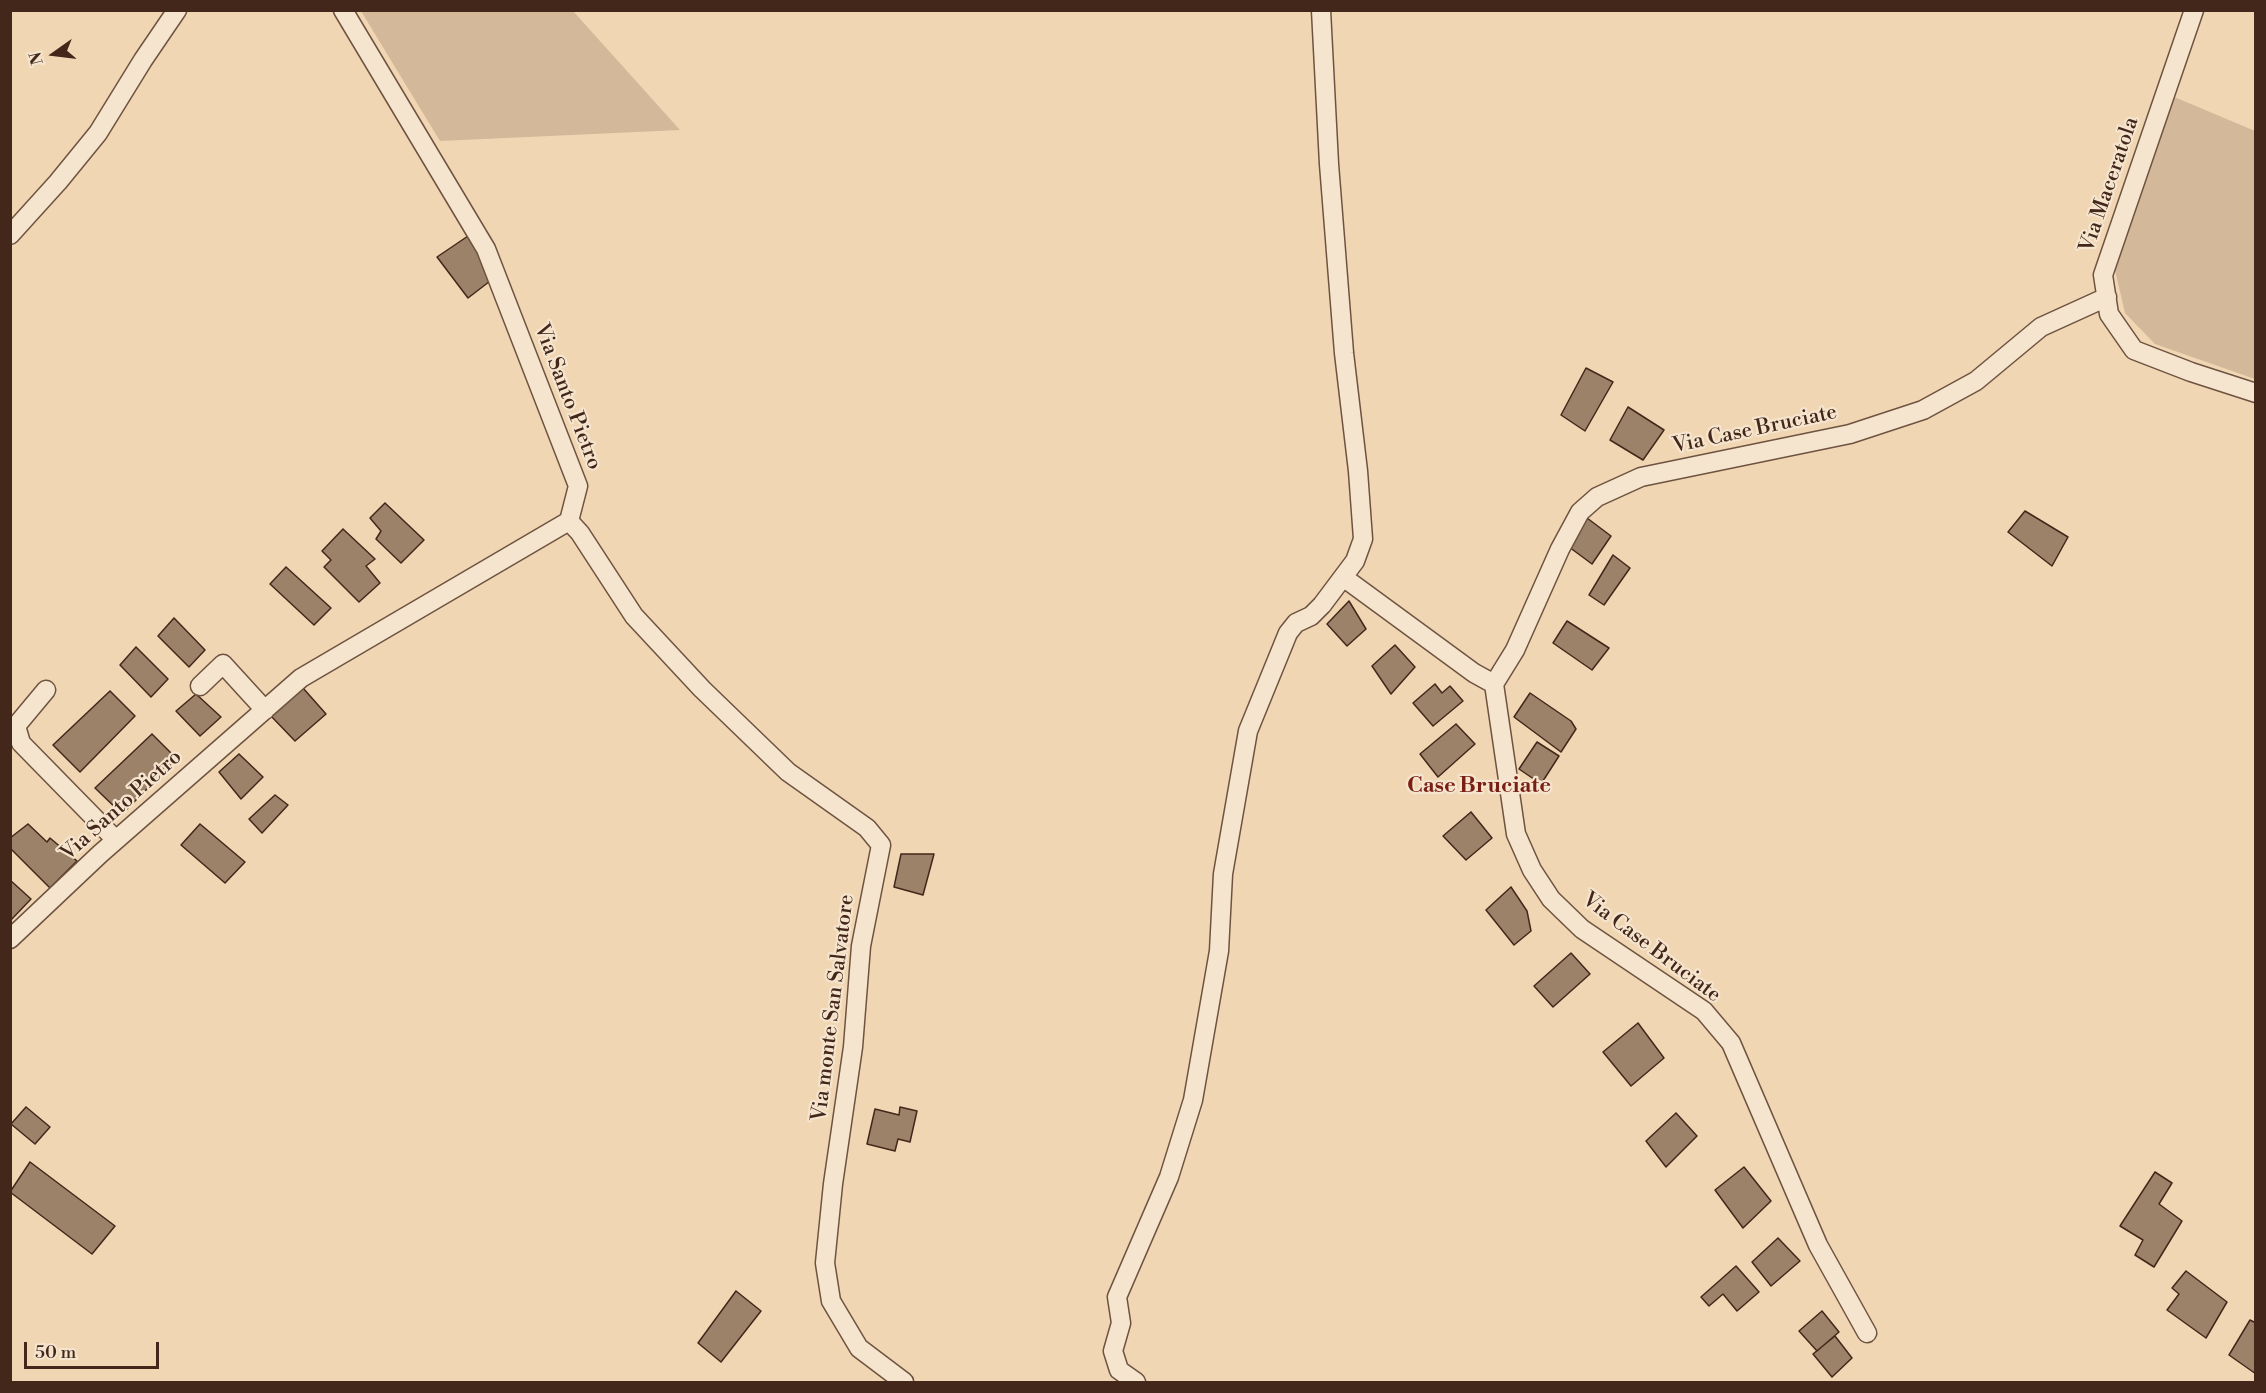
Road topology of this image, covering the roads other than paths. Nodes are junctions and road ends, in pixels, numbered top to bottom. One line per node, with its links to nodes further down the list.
1 (177, 10): 5 (street)
2 (343, 10): 8 (street, Via Santo Pietro)
3 (1322, 10): 9 (street)
4 (2194, 10): 6 (street, Via Maceratola)
5 (10, 235)
6 (2106, 297): 7 (street, Via Maceratola); 10 (street, Via Case Bruciate)
7 (2256, 393)
8 (569, 521): 13 (street, Via Santo Pietro); 18 (street, Via monte San Salvatore)
9 (1343, 577): 10 (street); 17 (street)
10 (1494, 684): 16 (street, Via Case Bruciate)
11 (200, 686): 13 (street)
12 (46, 690): 14 (street)
13 (266, 710): 14 (street, Via Santo Pietro)
14 (116, 840): 15 (street, Via Santo Pietro)
15 (10, 939)
16 (1867, 1333)
17 (1116, 1376): 19 (street)
18 (904, 1383)
19 (1136, 1383)

